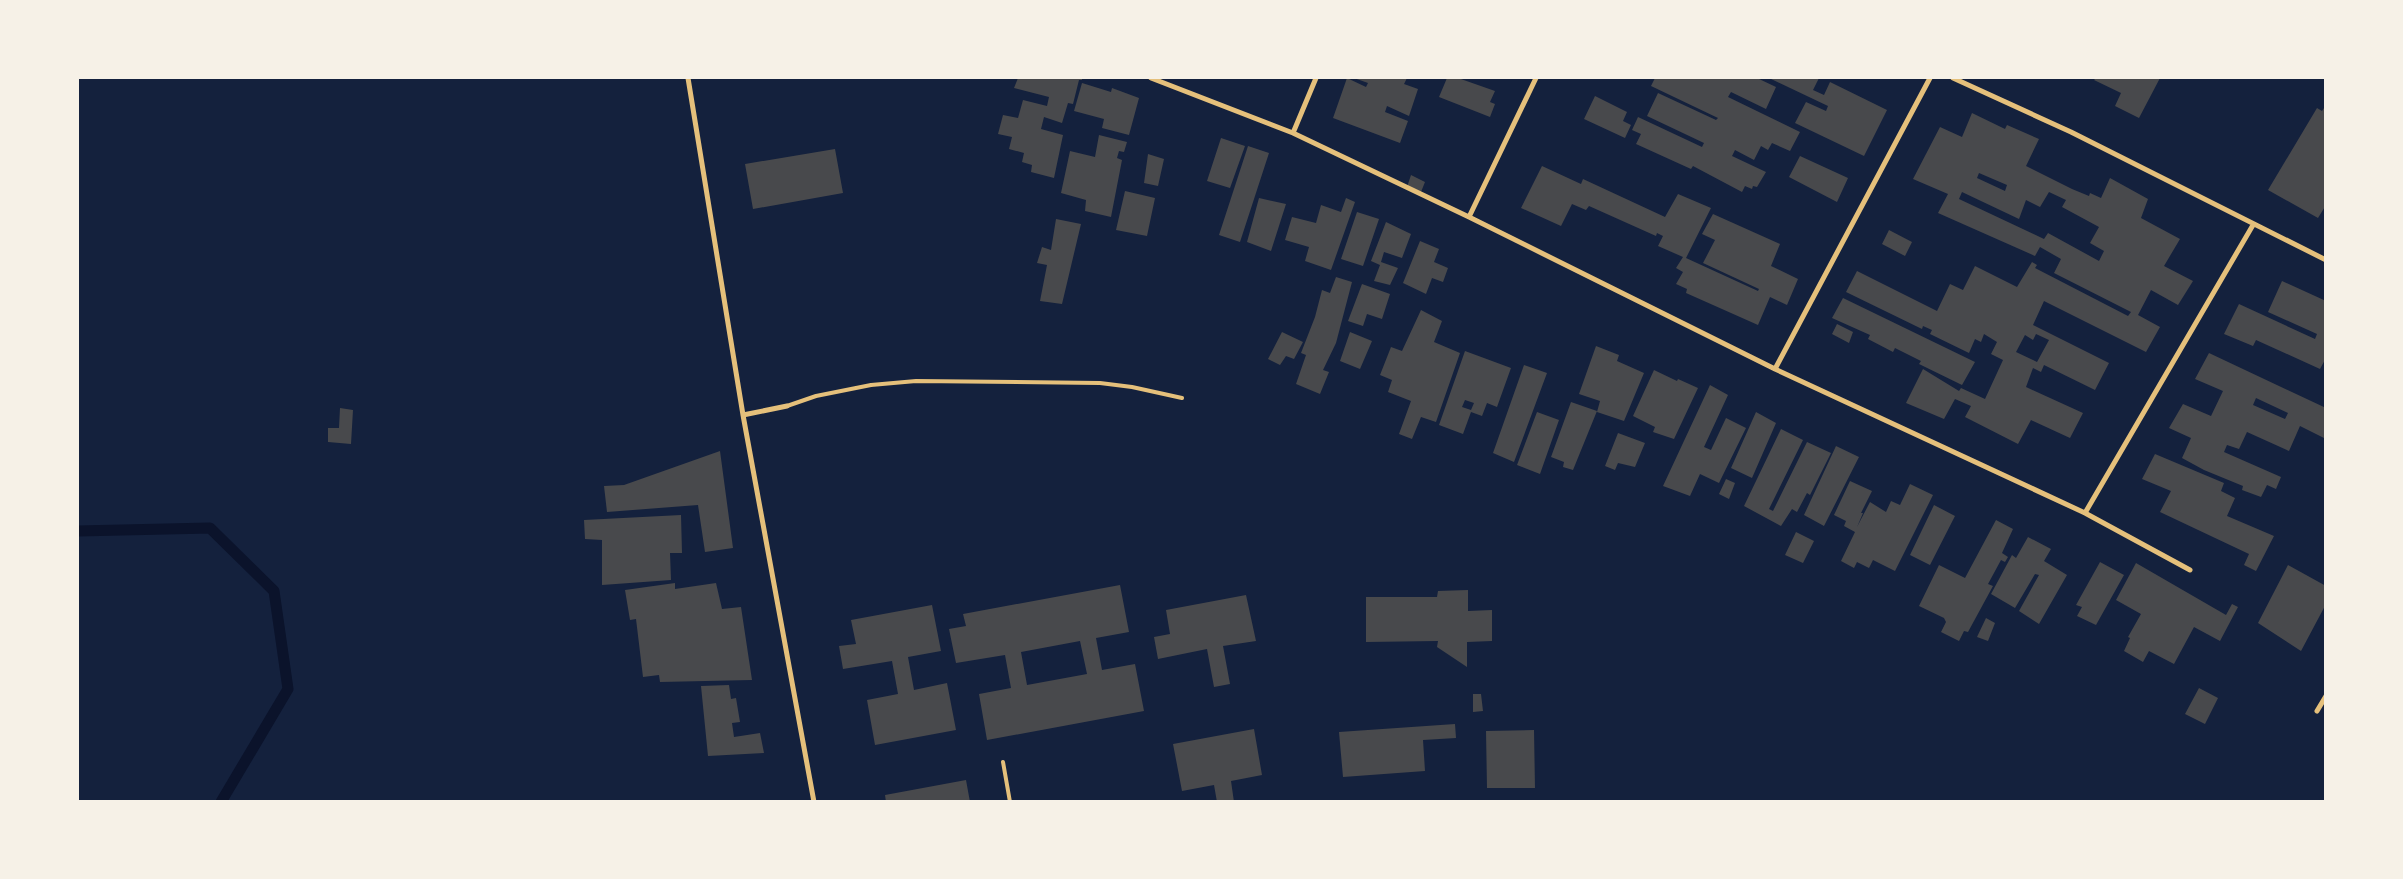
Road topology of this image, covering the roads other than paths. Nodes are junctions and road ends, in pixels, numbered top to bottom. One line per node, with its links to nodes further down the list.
1 (688, 78): 14 (street)
2 (1151, 78): 7 (street)
3 (1316, 78): 7 (street)
4 (1536, 78): 8 (street)
5 (1930, 78): 11 (street)
6 (1953, 78): 9 (street)
7 (1292, 134): 8 (street)
8 (1469, 217): 11 (street)
9 (2253, 225): 10 (street); 15 (street)
10 (2326, 260)
11 (1774, 369): 15 (street)
12 (1182, 398): 13 (lane)
13 (787, 406): 14 (street)
14 (743, 415): 20 (street)
15 (2086, 513): 16 (street)
16 (2190, 570)
17 (2326, 696): 18 (street)
18 (2317, 711)
19 (1003, 762): 21 (lane)
20 (814, 802)
21 (1010, 802)

